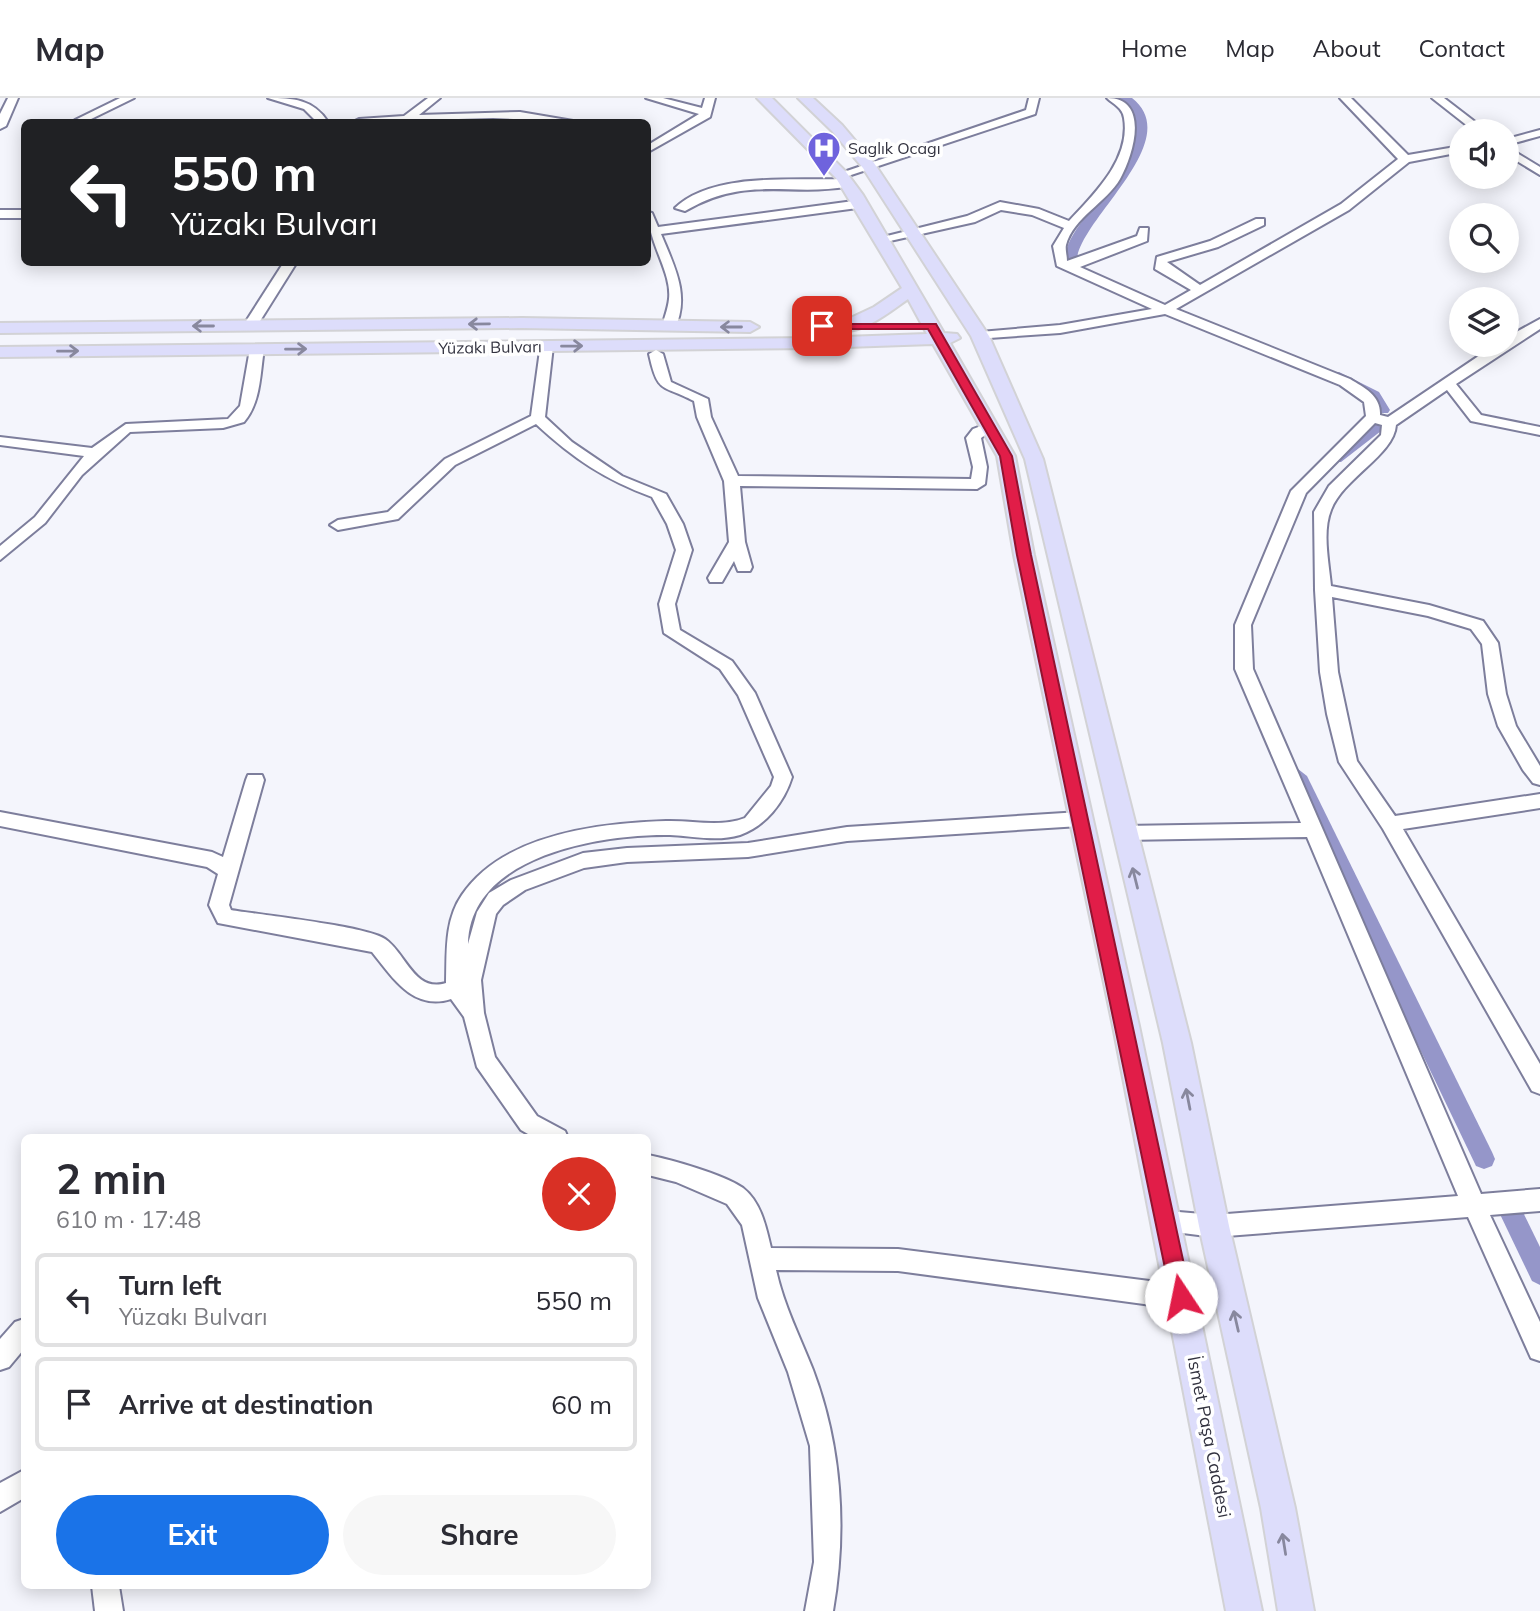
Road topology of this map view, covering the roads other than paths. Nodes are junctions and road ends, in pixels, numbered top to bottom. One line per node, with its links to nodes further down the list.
1 (12, 98): 22 (street)
2 (129, 98): 16 (street)
3 (273, 98): 14 (street)
4 (322, 98): 14 (street)
5 (435, 98): 18 (street)
6 (651, 98): 15 (street)
7 (710, 98): 15 (street)
8 (764, 98): 31 (main road, İsmet Paşa Caddesi)
9 (805, 98): 29 (main road)
10 (1034, 98): 29 (street)
11 (1113, 98): 38 (street)
12 (1345, 98): 28 (street)
13 (1437, 98): 21 (street)
14 (316, 110): 17 (street)
15 (707, 113): 25 (street)
16 (83, 119)
17 (320, 119)
18 (407, 119)
19 (431, 119): 20 (street)
20 (560, 119)
21 (1465, 119)
22 (0, 126)
23 (1540, 133): 24 (street)
24 (1519, 139)
25 (651, 147)
26 (1449, 151): 28 (street)
27 (1519, 158): 30 (street)
28 (1405, 159): 46 (street)
29 (869, 166): 31 (street); 41 (main road)
30 (1540, 172)
31 (844, 179): 32 (main road, İsmet Paşa Caddesi); 33 (street)
32 (861, 204): 39 (street); 42 (main road, İsmet Paşa Caddesi)
33 (681, 208)
34 (0, 214): 35 (street)
35 (21, 214)
36 (651, 222): 39 (street)
37 (1261, 222): 46 (street)
38 (1071, 226): 41 (street); 44 (street)
39 (656, 231): 51 (street)
40 (1144, 231): 44 (street)
41 (913, 232): 42 (street); 53 (main road)
42 (881, 239): 45 (main road, İsmet Paşa Caddesi)
43 (288, 266): 49 (street)
44 (1068, 267): 47 (street)
45 (910, 290): 50 (main road); 54 (main road, İsmet Paşa Caddesi)
46 (1200, 290): 47 (street)
47 (1166, 310): 53 (street); 65 (street)
48 (1540, 323): 55 (street)
49 (250, 326): 51 (main road, Yüzakı Bulvarı, one-way to 49); 52 (main road, Yüzakı Bulvarı, one-way to 52)
50 (848, 326): 51 (main road, Yüzakı Bulvarı, one-way to 51); 54 (main road, Yüzakı Bulvarı)
51 (669, 327)
52 (0, 328)
53 (975, 328): 54 (main road, Yüzakı Bulvarı); 84 (main road)
54 (936, 332): 56 (main road, Yüzakı Bulvarı); 62 (main road, İsmet Paşa Caddesi)
55 (1519, 336)
56 (888, 341): 57 (main road, Yüzakı Bulvarı, one-way to 56); 62 (main road)
57 (546, 346): 58 (main road, Yüzakı Bulvarı, one-way to 57); 64 (street)
58 (257, 349): 59 (main road, Yüzakı Bulvarı, one-way to 58); 69 (street)
59 (0, 352)
60 (656, 354): 70 (street)
61 (1486, 357): 63 (street)
62 (955, 366): 66 (main road, İsmet Paşa Caddesi)
63 (1448, 383): 65 (street); 67 (street)
64 (538, 418): 71 (street); 86 (street)
65 (1381, 420): 76 (street); 83 (street)
66 (989, 427): 70 (street); 81 (main road, İsmet Paşa Caddesi)
67 (1540, 431)
68 (0, 441): 69 (street)
69 (96, 453): 73 (street)
70 (732, 481): 72 (street)
71 (338, 524)
72 (737, 542): 74 (street); 75 (street)
73 (0, 555)
74 (744, 568)
75 (716, 578)
76 (1323, 590): 77 (street); 82 (street)
77 (1540, 778)
78 (255, 780): 85 (street)
79 (1540, 801): 82 (street)
80 (0, 819): 85 (street)
81 (1080, 819): 87 (street); 93 (main road, İsmet Paşa Caddesi)
82 (1390, 824): 88 (street)
83 (1312, 830): 84 (street); 92 (street)
84 (1124, 833): 94 (main road, one-way to 84)
85 (229, 871): 86 (street)
86 (456, 989): 87 (street)
87 (474, 1014): 89 (street)
88 (1540, 1084)
89 (550, 1134)
90 (651, 1166): 95 (street)
91 (1540, 1200): 92 (street)
92 (1473, 1203): 94 (street); 98 (street)
93 (1167, 1222): 94 (street); 96 (main road, İsmet Paşa Caddesi)
94 (1214, 1226): 106 (main road, one-way to 94)
95 (761, 1258): 96 (street); 104 (street)
96 (1181, 1297): 105 (main road, İsmet Paşa Caddesi)
97 (21, 1334): 99 (street)
98 (1540, 1349)
99 (0, 1358)
100 (21, 1485): 101 (street)
101 (0, 1499)
102 (106, 1589): 103 (street)
103 (109, 1611)
104 (819, 1611)
105 (1244, 1611)
106 (1296, 1611)

